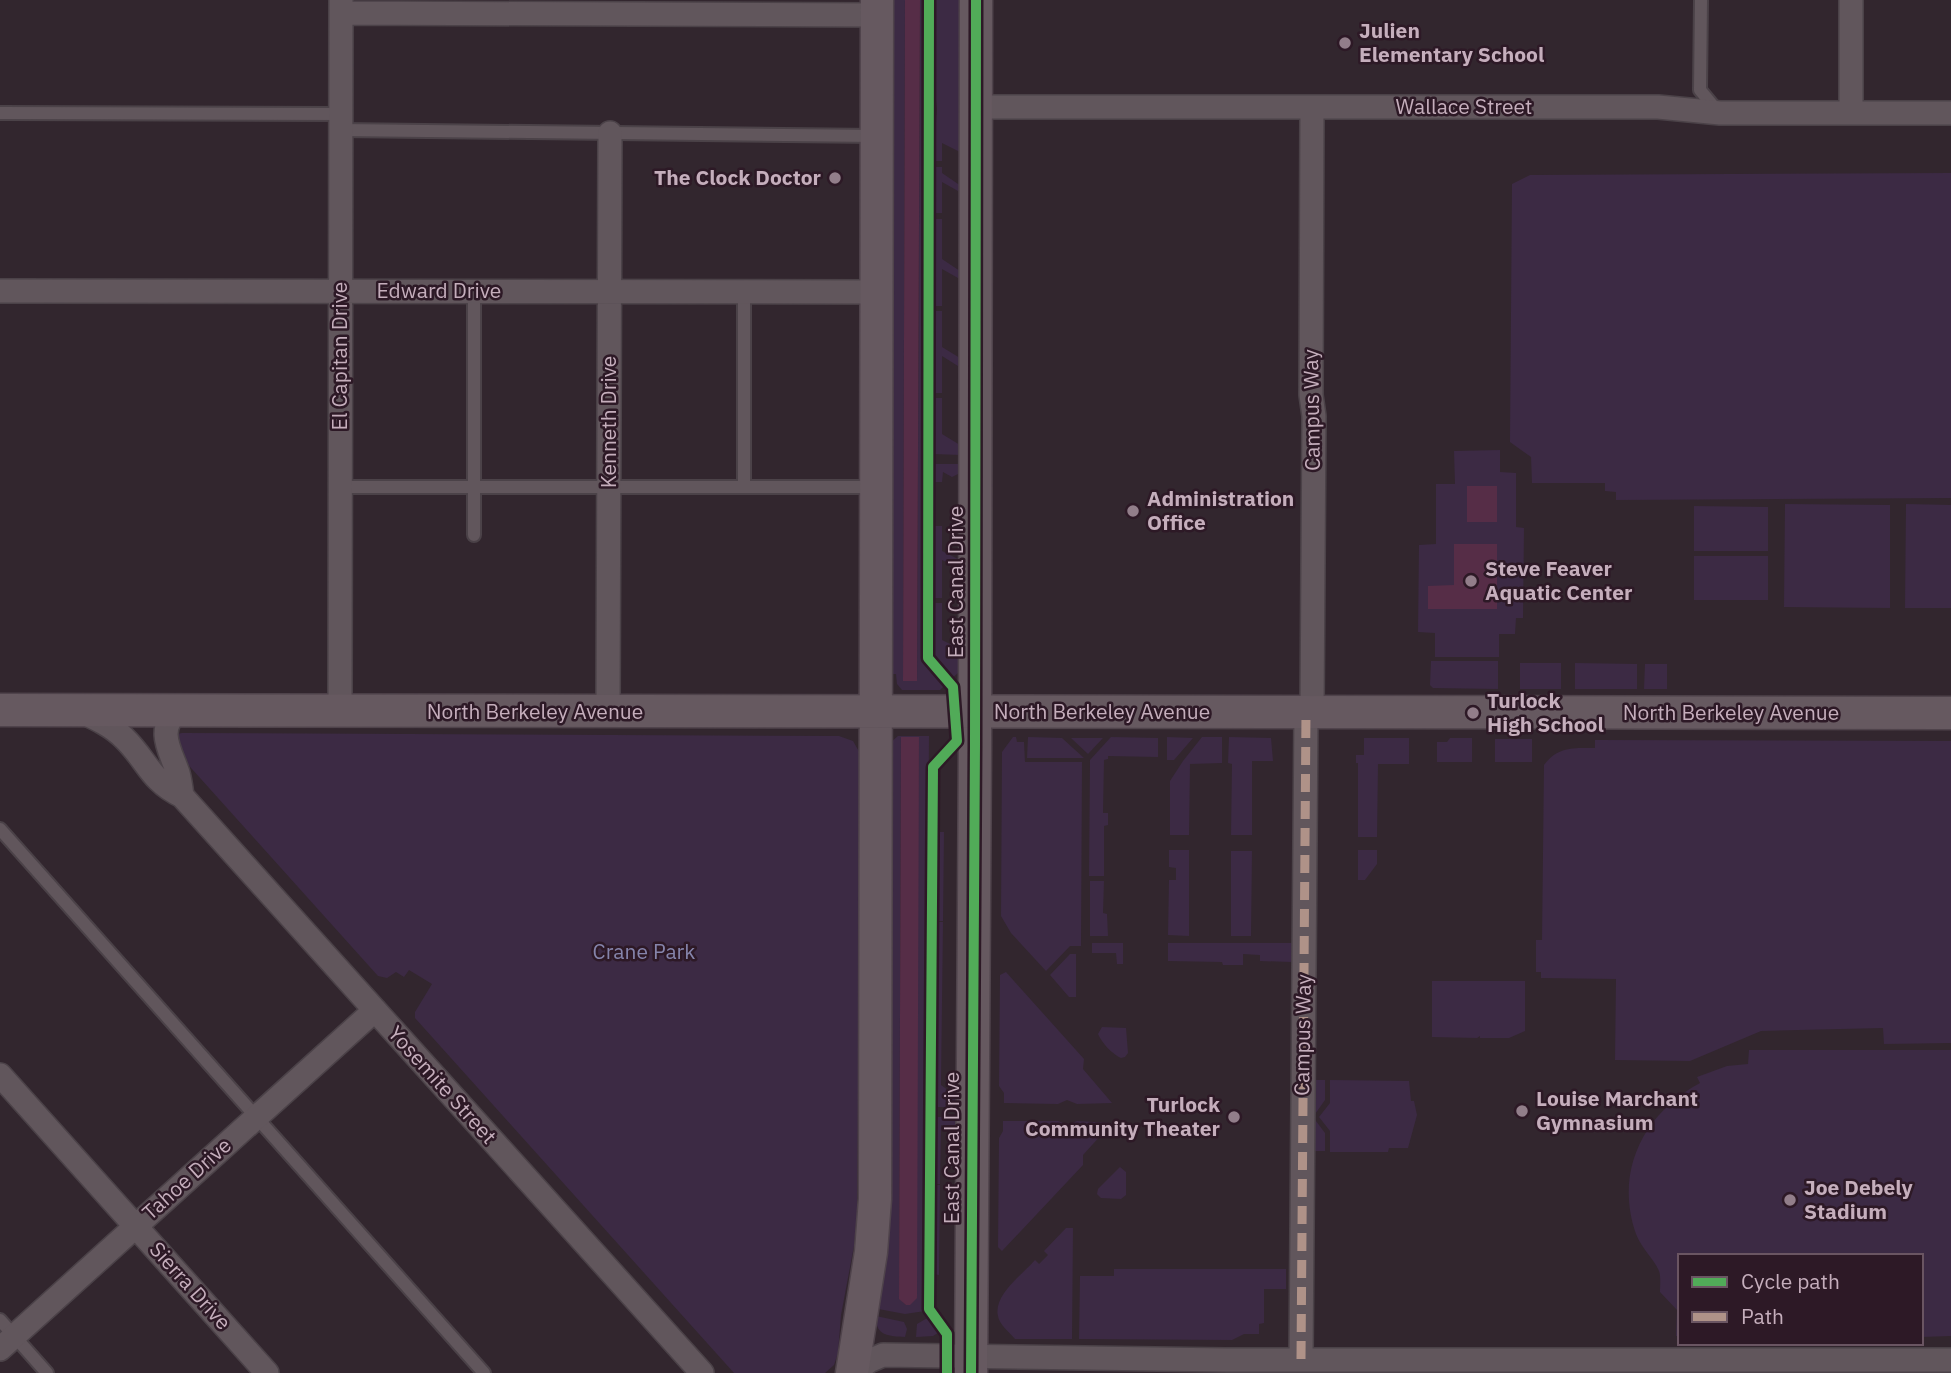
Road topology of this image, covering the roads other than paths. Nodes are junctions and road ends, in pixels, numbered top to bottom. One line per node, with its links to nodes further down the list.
1 (976, 0): 7 (main road, East Canal Drive)
2 (1701, 0): 10 (lane)
3 (1851, 0): 9 (street)
4 (341, 7): 5 (street); 13 (street, El Capitan Drive)
5 (748, 7): 6 (street)
6 (877, 8): 15 (main road)
7 (976, 107): 8 (street, Wallace Street); 33 (main road, East Canal Drive)
8 (1312, 107): 10 (street, Wallace Street); 34 (street, Campus Way)
9 (1851, 112): 10 (street, Wallace Street); 11 (street, Wallace Street)
10 (1720, 113)
11 (1951, 113)
12 (0, 114): 13 (lane)
13 (341, 122): 14 (lane); 17 (street, El Capitan Drive)
14 (610, 133): 15 (lane); 19 (street, Kenneth Drive)
15 (877, 136): 21 (main road)
16 (0, 291): 17 (street, Edward Drive)
17 (341, 291): 18 (street, Edward Drive); 22 (street, El Capitan Drive)
18 (474, 292): 19 (street, Edward Drive); 23 (lane)
19 (610, 292): 20 (street, Edward Drive); 24 (street, Kenneth Drive)
20 (744, 292): 21 (street, Edward Drive); 25 (lane)
21 (877, 292): 26 (main road)
22 (341, 487): 23 (lane); 32 (street, El Capitan Drive)
23 (474, 487): 24 (lane); 27 (lane)
24 (609, 487): 25 (lane); 31 (street, Kenneth Drive)
25 (744, 487): 26 (lane)
26 (877, 487): 35 (main road)
27 (474, 535)
28 (0, 710): 29 (main road, North Berkeley Avenue)
29 (76, 710): 30 (main road, North Berkeley Avenue); 37 (street, Yosemite Street)
30 (178, 710): 32 (main road, North Berkeley Avenue); 37 (street, Yosemite Street)
31 (608, 711): 32 (main road, North Berkeley Avenue); 35 (main road, North Berkeley Avenue)
32 (340, 712)
33 (975, 712): 34 (main road, North Berkeley Avenue); 35 (main road, North Berkeley Avenue); 46 (main road, East Canal Drive)
34 (1309, 712): 36 (main road, North Berkeley Avenue); 45 (street, Campus Way)
35 (877, 713): 56 (main road)
36 (1951, 713)
37 (182, 796): 39 (street, Yosemite Street)
38 (0, 829): 41 (lane)
39 (374, 1010): 41 (street, Tahoe Drive); 55 (street, Yosemite Street)
40 (0, 1075): 42 (street, Sierra Drive)
41 (256, 1117): 42 (street, Tahoe Drive); 54 (lane)
42 (136, 1226): 43 (street, Tahoe Drive); 53 (street, Sierra Drive)
43 (5, 1335): 52 (lane)
44 (1951, 1360): 51 (street)
45 (1294, 1364): 47 (street); 48 (street)
46 (971, 1365): 47 (street); 56 (street)
47 (1133, 1365)
48 (1450, 1366): 49 (street)
49 (1606, 1366): 50 (street)
50 (1766, 1366): 51 (street)
51 (1927, 1366)
52 (47, 1373)
53 (267, 1373)
54 (484, 1373)
55 (702, 1373)
56 (853, 1373)

